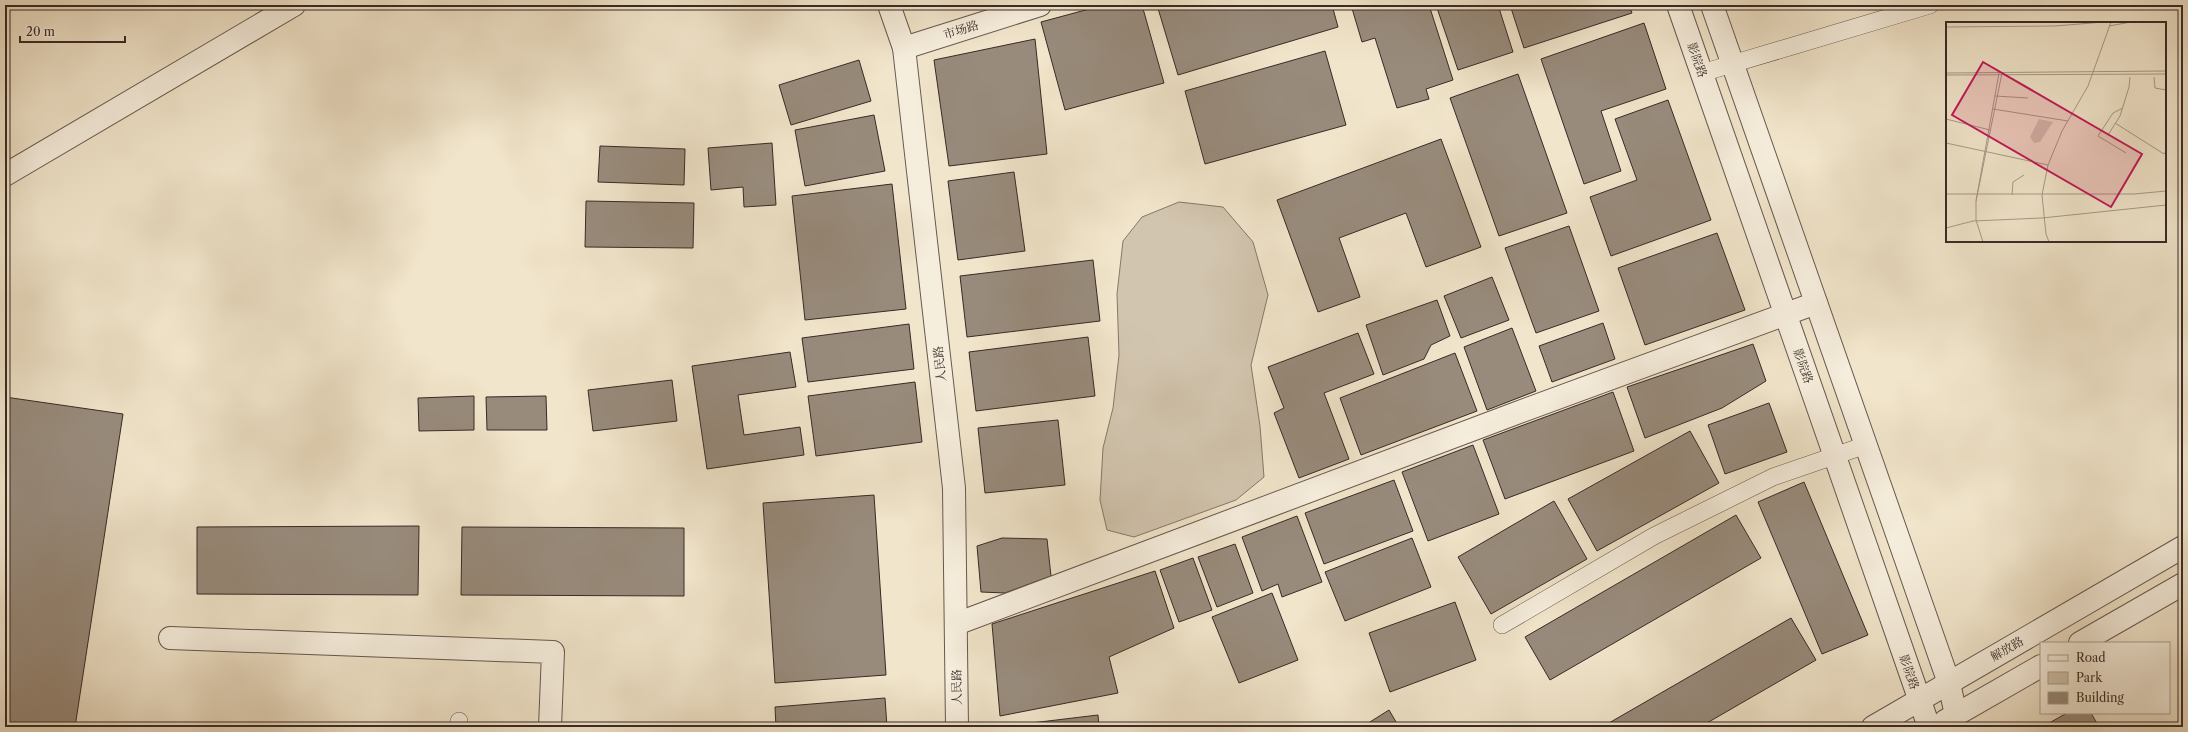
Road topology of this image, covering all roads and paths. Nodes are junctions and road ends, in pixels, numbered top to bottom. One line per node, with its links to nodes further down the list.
1 (294, 5): 10 (street)
2 (889, 5): 7 (street, 人民路)
3 (1040, 5): 7 (street, 市场路)
4 (1678, 5): 9 (street, 影院路)
5 (1712, 5): 8 (street)
6 (1930, 5): 8 (lane)
7 (904, 48): 17 (street, 人民路)
8 (1732, 63): 9 (lane); 11 (street)
9 (1702, 73): 12 (street, 影院路)
10 (5, 175)
11 (1816, 303): 12 (street); 13 (street)
12 (1785, 314): 14 (street, 影院路); 17 (street)
13 (1866, 445): 14 (lane); 22 (street)
14 (1834, 456): 18 (lane); 23 (street, 影院路)
15 (2183, 547): 22 (street, 解放路)
16 (2183, 584): 20 (street)
17 (956, 624): 26 (street, 人民路)
18 (1502, 625)
19 (170, 638): 25 (street)
20 (2082, 642)
21 (2040, 667): 24 (street)
22 (1949, 683): 23 (street, 解放路); 24 (street)
23 (1918, 700): 27 (street, 解放路); 28 (street, 影院路)
24 (1956, 715): 29 (street)
25 (550, 727)
26 (957, 727)
27 (1873, 727)
28 (1929, 727)
29 (1935, 727)

